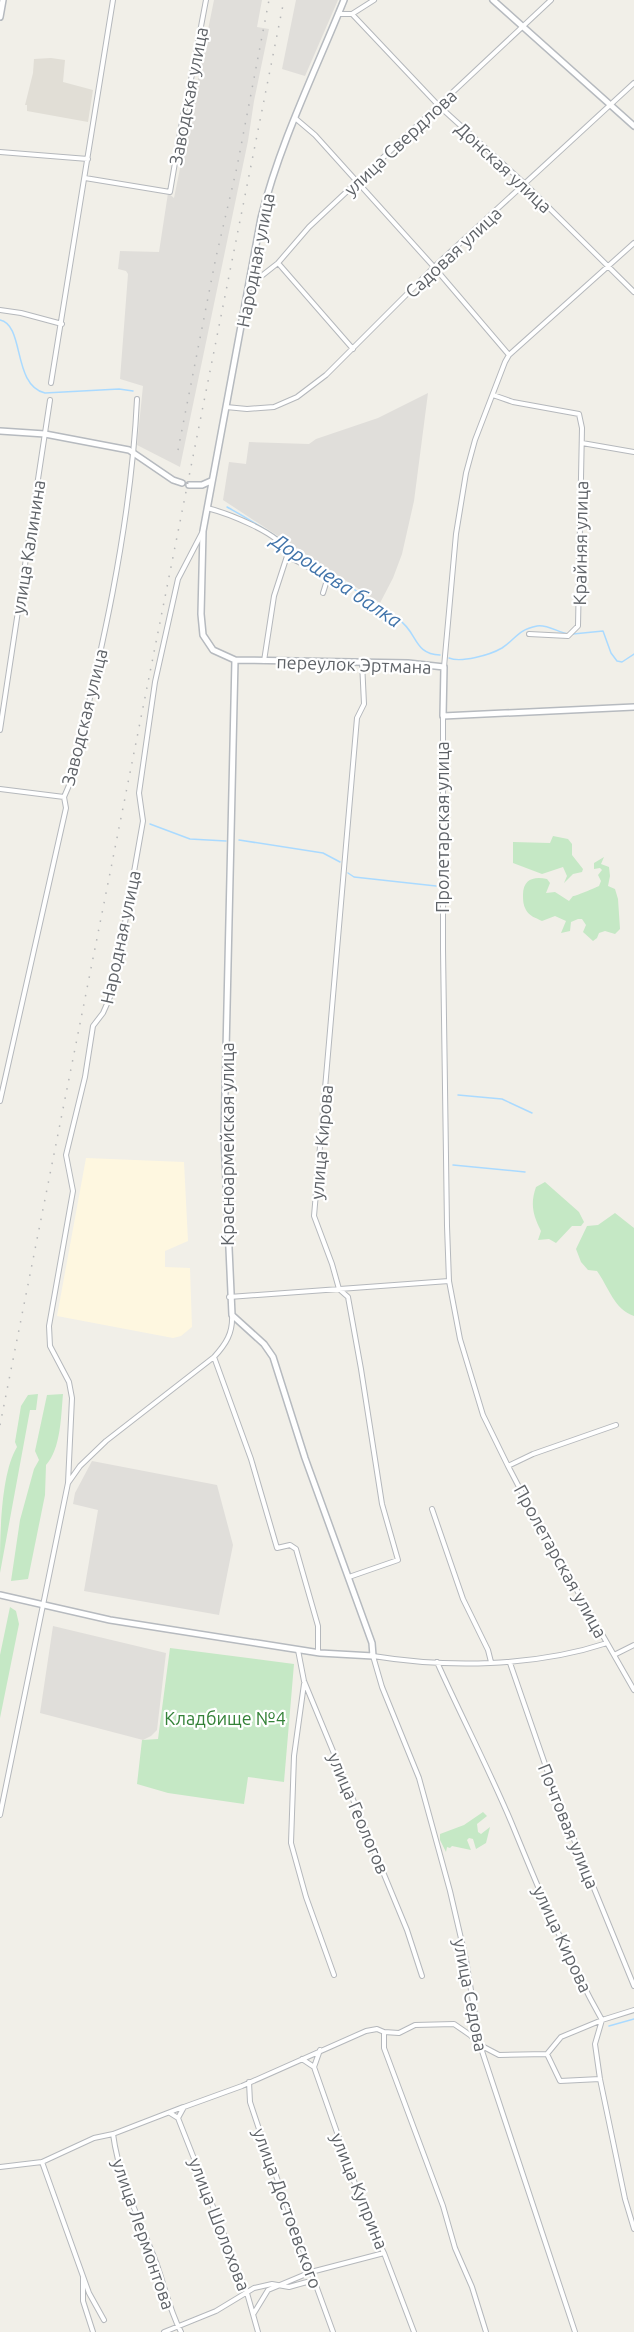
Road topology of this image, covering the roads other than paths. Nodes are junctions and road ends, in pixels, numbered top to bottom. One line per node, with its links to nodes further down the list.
1 (3, 0): 10 (street)
2 (113, 0): 18 (street)
3 (206, 0): 19 (street, Заводская улица)
4 (344, 0): 8 (street, Народная улица)
5 (374, 0): 9 (street)
6 (493, 0): 11 (street)
7 (551, 0): 11 (street, улица Свердлова)
8 (338, 14): 9 (street); 15 (street, Народная улица)
9 (352, 14): 14 (street, Донская улица)
10 (0, 17)
11 (522, 27): 13 (street); 14 (street, улица Свердлова)
12 (634, 83): 13 (street, Садовая улица)
13 (610, 105): 16 (street); 21 (street, Садовая улица)
14 (439, 106): 20 (street, улица Свердлова); 21 (street, Донская улица)
15 (295, 118): 20 (street); 26 (street, Народная улица)
16 (634, 126)
17 (0, 152): 18 (street)
18 (88, 159): 19 (street)
19 (86, 178): 29 (street)
20 (357, 182): 23 (street, улица Свердлова); 25 (street)
21 (525, 184): 24 (street, Донская улица); 25 (street, Садовая улица)
22 (634, 243): 24 (street, Пролетарская улица)
23 (278, 263): 26 (street, улица Свердлова); 30 (street)
24 (609, 266): 27 (street, Донская улица); 31 (street, Пролетарская улица)
25 (434, 267): 30 (street, Садовая улица); 31 (street)
26 (250, 285): 36 (street, Народная улица)
27 (634, 292)
28 (1, 310): 29 (street)
29 (62, 324): 32 (street)
30 (353, 349): 36 (street, Садовая улица)
31 (509, 355): 33 (street, Пролетарская улица)
32 (51, 383)
33 (493, 395): 39 (street, Крайняя улица); 51 (street, Пролетарская улица)
34 (137, 399): 40 (street, Заводская улица)
35 (50, 400): 38 (street, улица Калинина)
36 (226, 407): 42 (street, Народная улица)
37 (0, 431): 38 (street)
38 (45, 434): 40 (street); 54 (street, улица Калинина)
39 (582, 443): 41 (street); 47 (street, Крайняя улица)
40 (132, 451): 42 (street); 56 (street, Заводская улица)
41 (634, 452)
42 (211, 481): 43 (street, Народная улица)
43 (206, 508): 44 (street, Народная улица); 45 (street)
44 (203, 531): 48 (street, Народная улица); 66 (street, Народная улица)
45 (286, 556): 46 (street); 49 (street, переулок Эртмана)
46 (322, 593)
47 (530, 633)
48 (235, 660): 49 (street, переулок Эртмана); 61 (street, Красноармейская улица)
49 (263, 662): 50 (street, переулок Эртмана)
50 (362, 662): 51 (street, переулок Эртмана); 60 (street, улица Кирова)
51 (444, 667): 53 (street, Пролетарская улица)
52 (634, 707): 53 (street)
53 (443, 716): 59 (street, Пролетарская улица)
54 (0, 730)
55 (0, 789): 56 (street)
56 (64, 796): 57 (street, Заводская улица)
57 (2, 1082): 58 (street, Заводская улица)
58 (0, 1101)
59 (449, 1281): 60 (street); 65 (street, Пролетарская улица)
60 (339, 1289): 61 (street); 68 (street, улица Кирова)
61 (230, 1297): 62 (street, Красноармейская улица)
62 (232, 1315): 63 (street); 68 (street)
63 (214, 1357): 66 (street); 74 (street)
64 (616, 1425): 65 (street, Пролетарская улица)
65 (508, 1466): 71 (street, Пролетарская улица)
66 (68, 1483): 70 (street, Народная улица)
67 (432, 1509): 78 (street)
68 (349, 1577): 75 (street)
69 (0, 1595): 70 (street)
70 (42, 1605): 73 (street); 82 (street, Народная улица)
71 (607, 1643): 76 (street, Пролетарская улица); 79 (street)
72 (634, 1645): 76 (street, Пролетарская улица)
73 (298, 1649): 74 (street); 80 (street, улица Геологов)
74 (318, 1653): 75 (street)
75 (373, 1656): 77 (street); 88 (street, улица Седова)
76 (615, 1656): 81 (street, Пролетарская улица)
77 (437, 1662): 78 (street); 87 (street, улица Кирова)
78 (490, 1662): 79 (street)
79 (510, 1663): 85 (street, Почтовая улица)
80 (304, 1681): 83 (street); 84 (street, улица Геологов)
81 (634, 1687)
82 (0, 1815)
83 (334, 1975)
84 (422, 1976)
85 (634, 1986)
86 (634, 2010): 87 (street)
87 (602, 2020): 93 (street); 96 (street)
88 (476, 2030): 90 (street); 91 (street, улица Седова)
89 (384, 2032): 90 (street); 92 (street); 120 (street)
90 (470, 2035): 91 (street)
91 (480, 2045): 93 (street); 121 (street, улица Седова)
92 (321, 2050): 94 (street); 95 (street)
93 (547, 2054): 96 (street)
94 (302, 2058): 95 (street); 97 (street)
95 (314, 2067): 105 (street, улица Куприна)
96 (600, 2079): 104 (street)
97 (249, 2082): 98 (street); 106 (street, улица Достоевского)
98 (184, 2107): 99 (street); 100 (street)
99 (170, 2113): 100 (street); 101 (street)
100 (178, 2118): 110 (street, улица Шолохова)
101 (113, 2134): 102 (street); 113 (street, улица Лермонтова)
102 (42, 2162): 103 (street); 107 (street)
103 (0, 2167)
104 (634, 2229)
105 (384, 2253): 106 (street); 119 (street, улица Куприна)
106 (311, 2272): 108 (street); 109 (street, улица Достоевского)
107 (83, 2273): 112 (street); 114 (street)
108 (281, 2285): 109 (street); 110 (street); 111 (street)
109 (316, 2285): 118 (street, улица Достоевского)
110 (247, 2293): 111 (street, улица Шолохова); 113 (street)
111 (253, 2313): 117 (street, улица Шолохова)
112 (104, 2320)
113 (178, 2326): 115 (street); 116 (street, улица Лермонтова)
114 (94, 2332)
115 (164, 2332)
116 (181, 2332)
117 (258, 2332)
118 (333, 2332)
119 (414, 2332)
120 (486, 2332)
121 (575, 2332)

